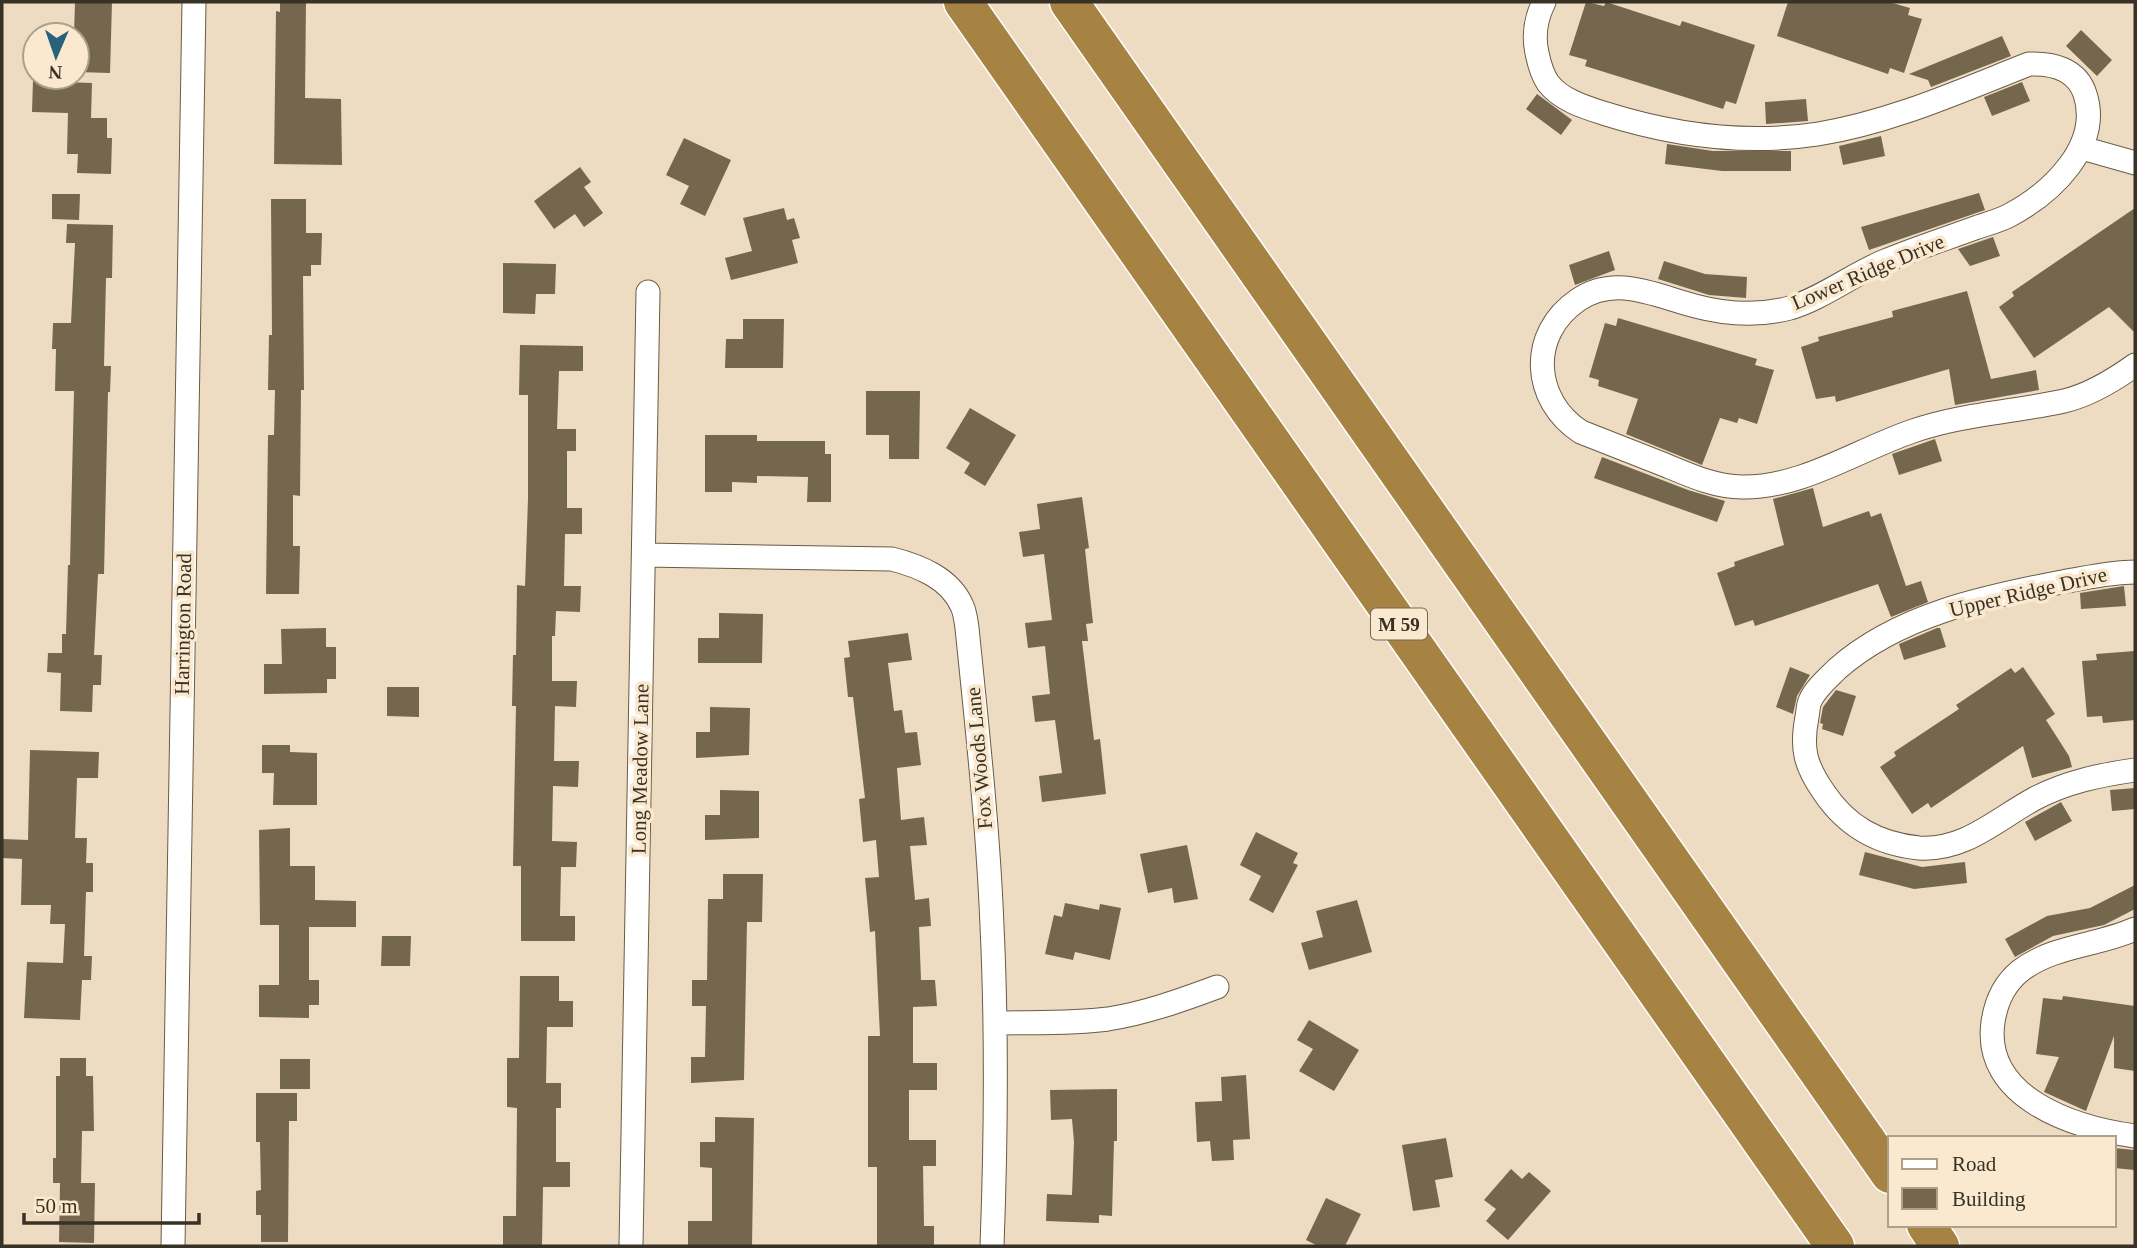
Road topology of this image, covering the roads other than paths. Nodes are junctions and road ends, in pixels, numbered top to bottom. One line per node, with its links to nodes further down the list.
1 (194, 2): 18 (street, Harrington Road)
2 (963, 2): 21 (highway, M 59)
3 (1069, 2): 16 (highway)
4 (1544, 2): 5 (street)
5 (2082, 148): 6 (street); 8 (street, Lower Ridge Drive)
6 (2135, 163)
7 (648, 292): 9 (street, Long Meadow Lane)
8 (2135, 365)
9 (644, 555): 14 (street, Fox Woods Lane); 19 (street, Long Meadow Lane)
10 (2135, 572): 11 (street, Upper Ridge Drive)
11 (2135, 770)
12 (2135, 929): 15 (street)
13 (1217, 987): 14 (street)
14 (995, 1023): 20 (street, Fox Woods Lane)
15 (2135, 1136)
16 (1888, 1171)
17 (1927, 1227): 22 (highway)
18 (173, 1246)
19 (631, 1246)
20 (992, 1246)
21 (1835, 1246)
22 (1940, 1246)

